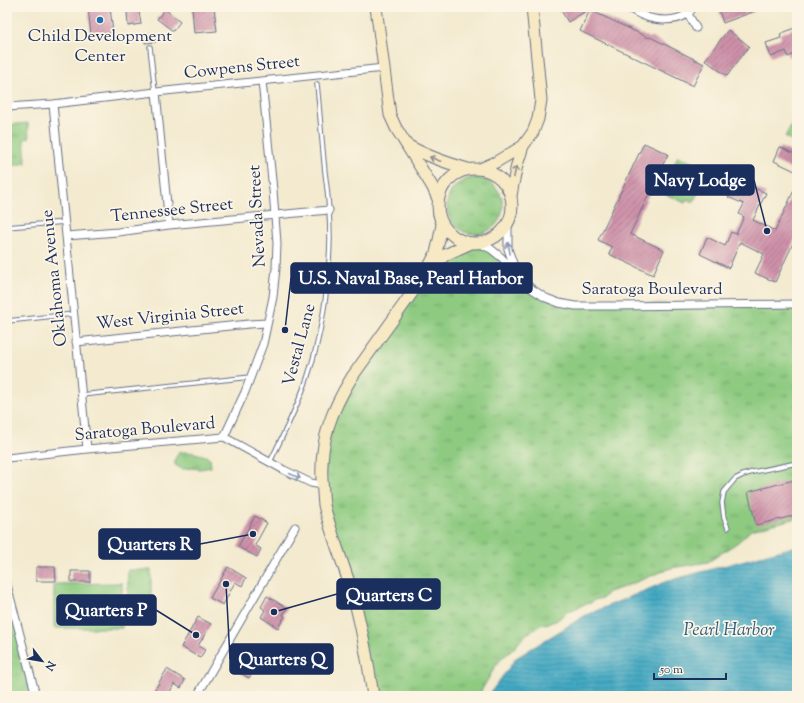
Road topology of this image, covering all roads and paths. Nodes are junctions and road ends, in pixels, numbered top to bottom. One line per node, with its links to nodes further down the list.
1 (376, 7): 8 (street)
2 (532, 7): 15 (street)
3 (627, 7): 5 (street)
4 (694, 7): 5 (street)
5 (688, 14): 6 (street)
6 (696, 28)
7 (150, 47): 11 (lane)
8 (384, 68): 9 (street, Cowpens Street); 14 (street)
9 (262, 81): 11 (street, Cowpens Street); 21 (street, Nevada Street)
10 (317, 84): 20 (lane, Vestal Lane)
11 (156, 92): 12 (street, Cowpens Street); 25 (street)
12 (53, 104): 13 (street, Cowpens Street); 22 (street, Oklahoma Avenue)
13 (7, 107)
14 (405, 143): 16 (street, one-way to 14); 18 (street)
15 (523, 146): 17 (street); 19 (street, one-way to 15)
16 (468, 169): 17 (street); 18 (street)
17 (480, 169): 19 (street)
18 (438, 199): 24 (street)
19 (511, 199): 23 (street)
20 (329, 210): 21 (street, Tennessee Street); 41 (lane, Vestal Lane)
21 (275, 215): 25 (street, Tennessee Street); 34 (street, Nevada Street)
22 (65, 222): 26 (lane); 27 (street, Oklahoma Avenue)
23 (508, 222): 28 (street); 29 (street, Saratoga Boulevard, one-way to 23)
24 (442, 224): 28 (street); 30 (street)
25 (168, 225): 27 (street, Tennessee Street)
26 (7, 228)
27 (66, 236): 32 (street, Oklahoma Avenue)
28 (475, 243): 29 (street, Saratoga Boulevard); 30 (street)
29 (516, 273): 31 (street, Saratoga Boulevard)
30 (424, 276): 43 (street)
31 (797, 304)
32 (74, 314): 33 (lane); 35 (street, Oklahoma Avenue)
33 (7, 321)
34 (267, 323): 35 (street, West Virginia Street); 36 (street, Nevada Street)
35 (76, 342): 37 (street, Oklahoma Avenue)
36 (251, 377): 37 (lane); 38 (street, Nevada Street)
37 (81, 395): 39 (street, Oklahoma Avenue)
38 (224, 437): 39 (street, Saratoga Boulevard); 41 (street, Saratoga Boulevard)
39 (86, 449): 40 (street, Saratoga Boulevard)
40 (7, 458)
41 (270, 462): 43 (street, Saratoga Boulevard, one-way to 43)
42 (797, 464): 45 (lane)
43 (322, 485): 51 (street)
44 (295, 527): 50 (street)
45 (728, 528)
46 (7, 585): 48 (street)
47 (7, 616): 48 (lane)
48 (15, 617): 49 (street)
49 (36, 696)
50 (197, 696)
51 (373, 696)

